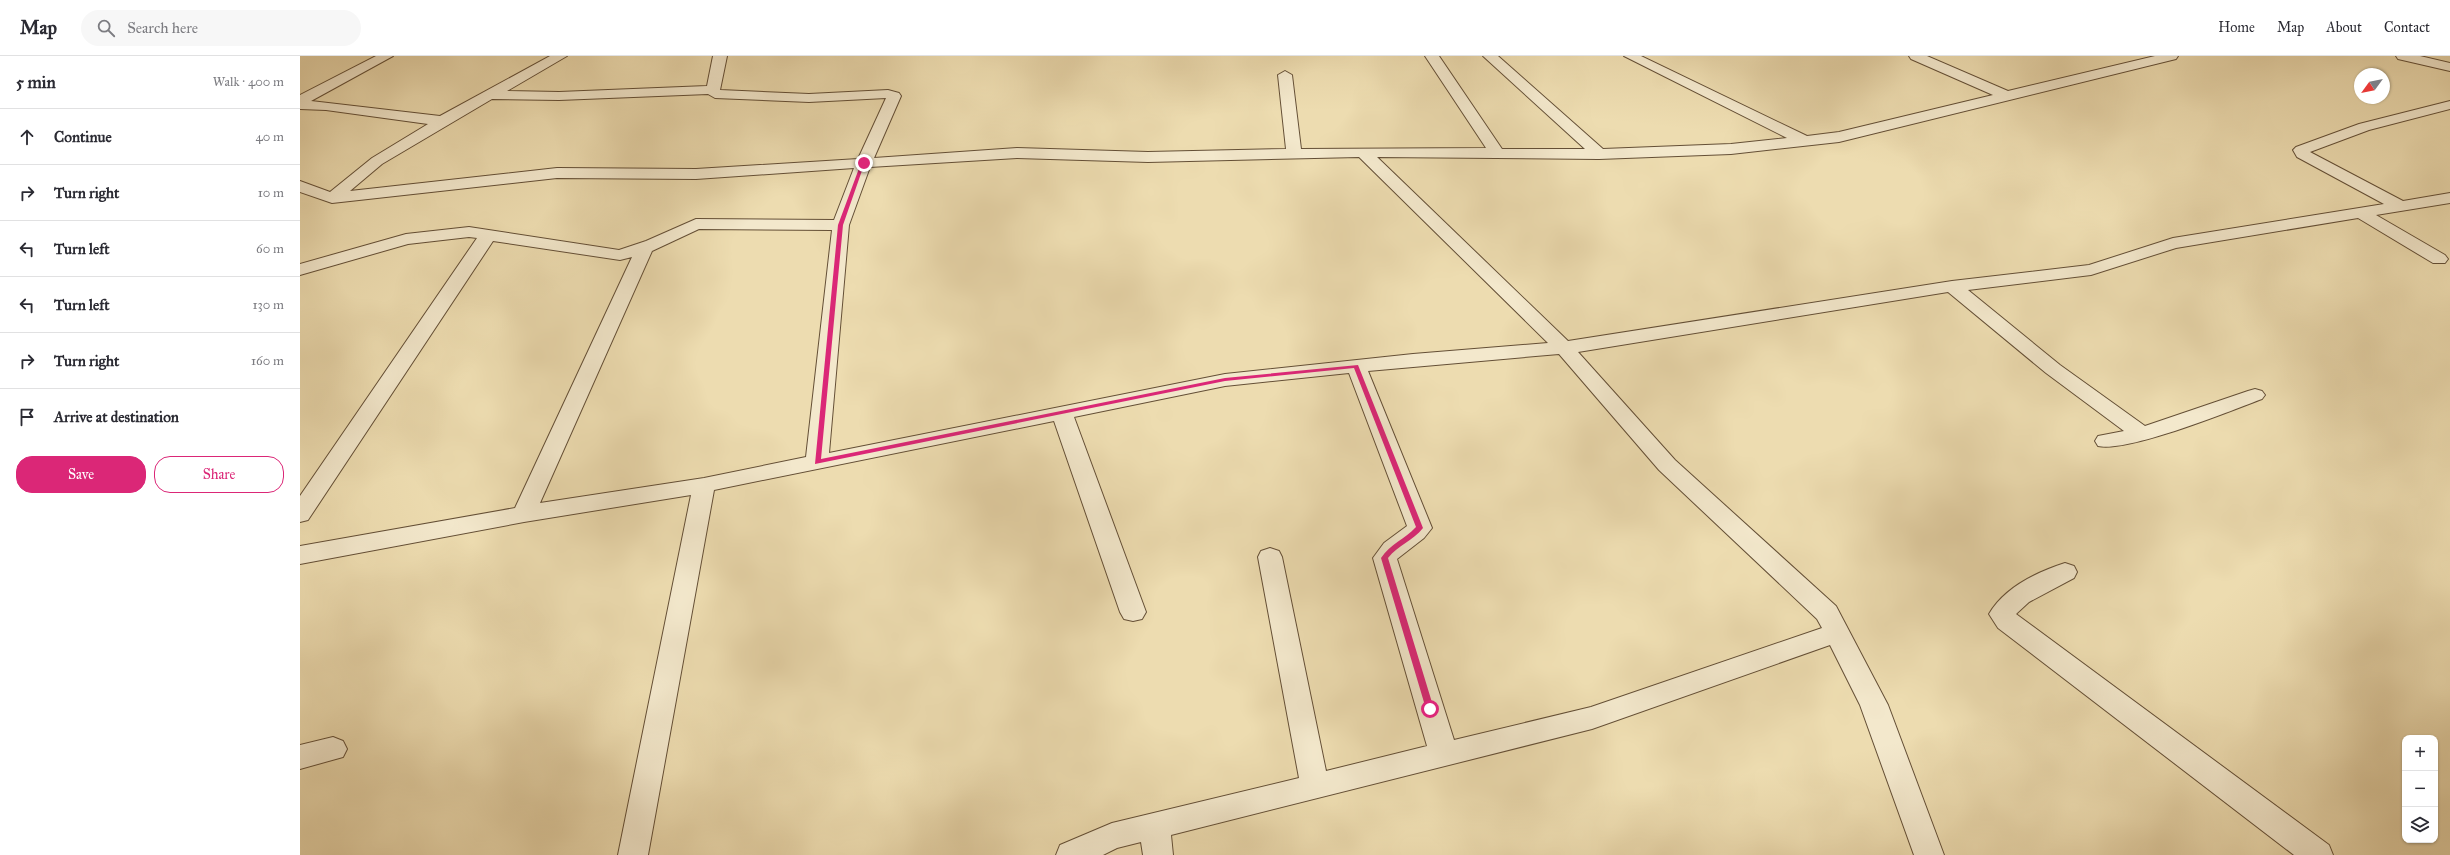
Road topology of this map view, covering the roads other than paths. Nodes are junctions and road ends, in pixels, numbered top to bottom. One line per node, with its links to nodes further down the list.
1 (386, 56): 15 (street)
2 (560, 56): 13 (street)
3 (720, 56): 12 (street)
4 (1432, 56): 22 (street)
5 (1490, 56): 23 (street)
6 (1631, 56): 19 (street)
7 (1916, 56): 14 (street)
8 (2171, 56): 14 (street)
9 (2403, 56): 10 (street)
10 (2450, 67)
11 (1285, 75): 21 (street)
12 (712, 90): 13 (street); 24 (street)
13 (489, 95): 18 (street)
14 (2007, 96): 19 (street)
15 (300, 101)
16 (300, 105): 18 (street)
17 (2450, 105): 28 (street)
18 (442, 121): 26 (street)
19 (1805, 141): 23 (street)
20 (1363, 152): 21 (street); 22 (street); 38 (street)
21 (1294, 153): 24 (street)
22 (1497, 153): 23 (street)
23 (1599, 154)
24 (864, 163): 26 (street); 30 (street)
25 (300, 186): 26 (street)
26 (332, 198)
27 (2450, 198): 28 (street)
28 (2403, 207): 29 (street)
29 (2361, 213): 33 (street); 37 (street)
30 (841, 225): 32 (street); 44 (street)
31 (488, 235): 32 (street); 34 (street); 46 (street)
32 (645, 247): 47 (street)
33 (2446, 260)
34 (318, 265): 35 (street); 36 (street)
35 (300, 270)
36 (300, 285)
37 (1952, 286): 38 (street); 42 (street)
38 (1564, 348): 39 (street); 52 (street)
39 (1356, 366): 41 (street); 54 (street)
40 (2255, 395): 42 (street)
41 (1062, 412): 44 (street); 51 (street)
42 (2142, 434): 43 (street)
43 (2106, 441)
44 (817, 462): 45 (street)
45 (704, 485): 47 (street); 58 (street)
46 (300, 514)
47 (524, 514): 48 (street)
48 (300, 555)
49 (1270, 558): 56 (street)
50 (2065, 572): 62 (street)
51 (1133, 612)
52 (1837, 633): 54 (street); 61 (street)
53 (333, 749): 55 (street)
54 (1444, 754): 56 (street)
55 (300, 757)
56 (1315, 787): 57 (street)
57 (1155, 826): 59 (street); 60 (street)
58 (633, 855)
59 (1071, 855)
60 (1158, 855)
61 (1929, 855)
62 (2318, 855)

